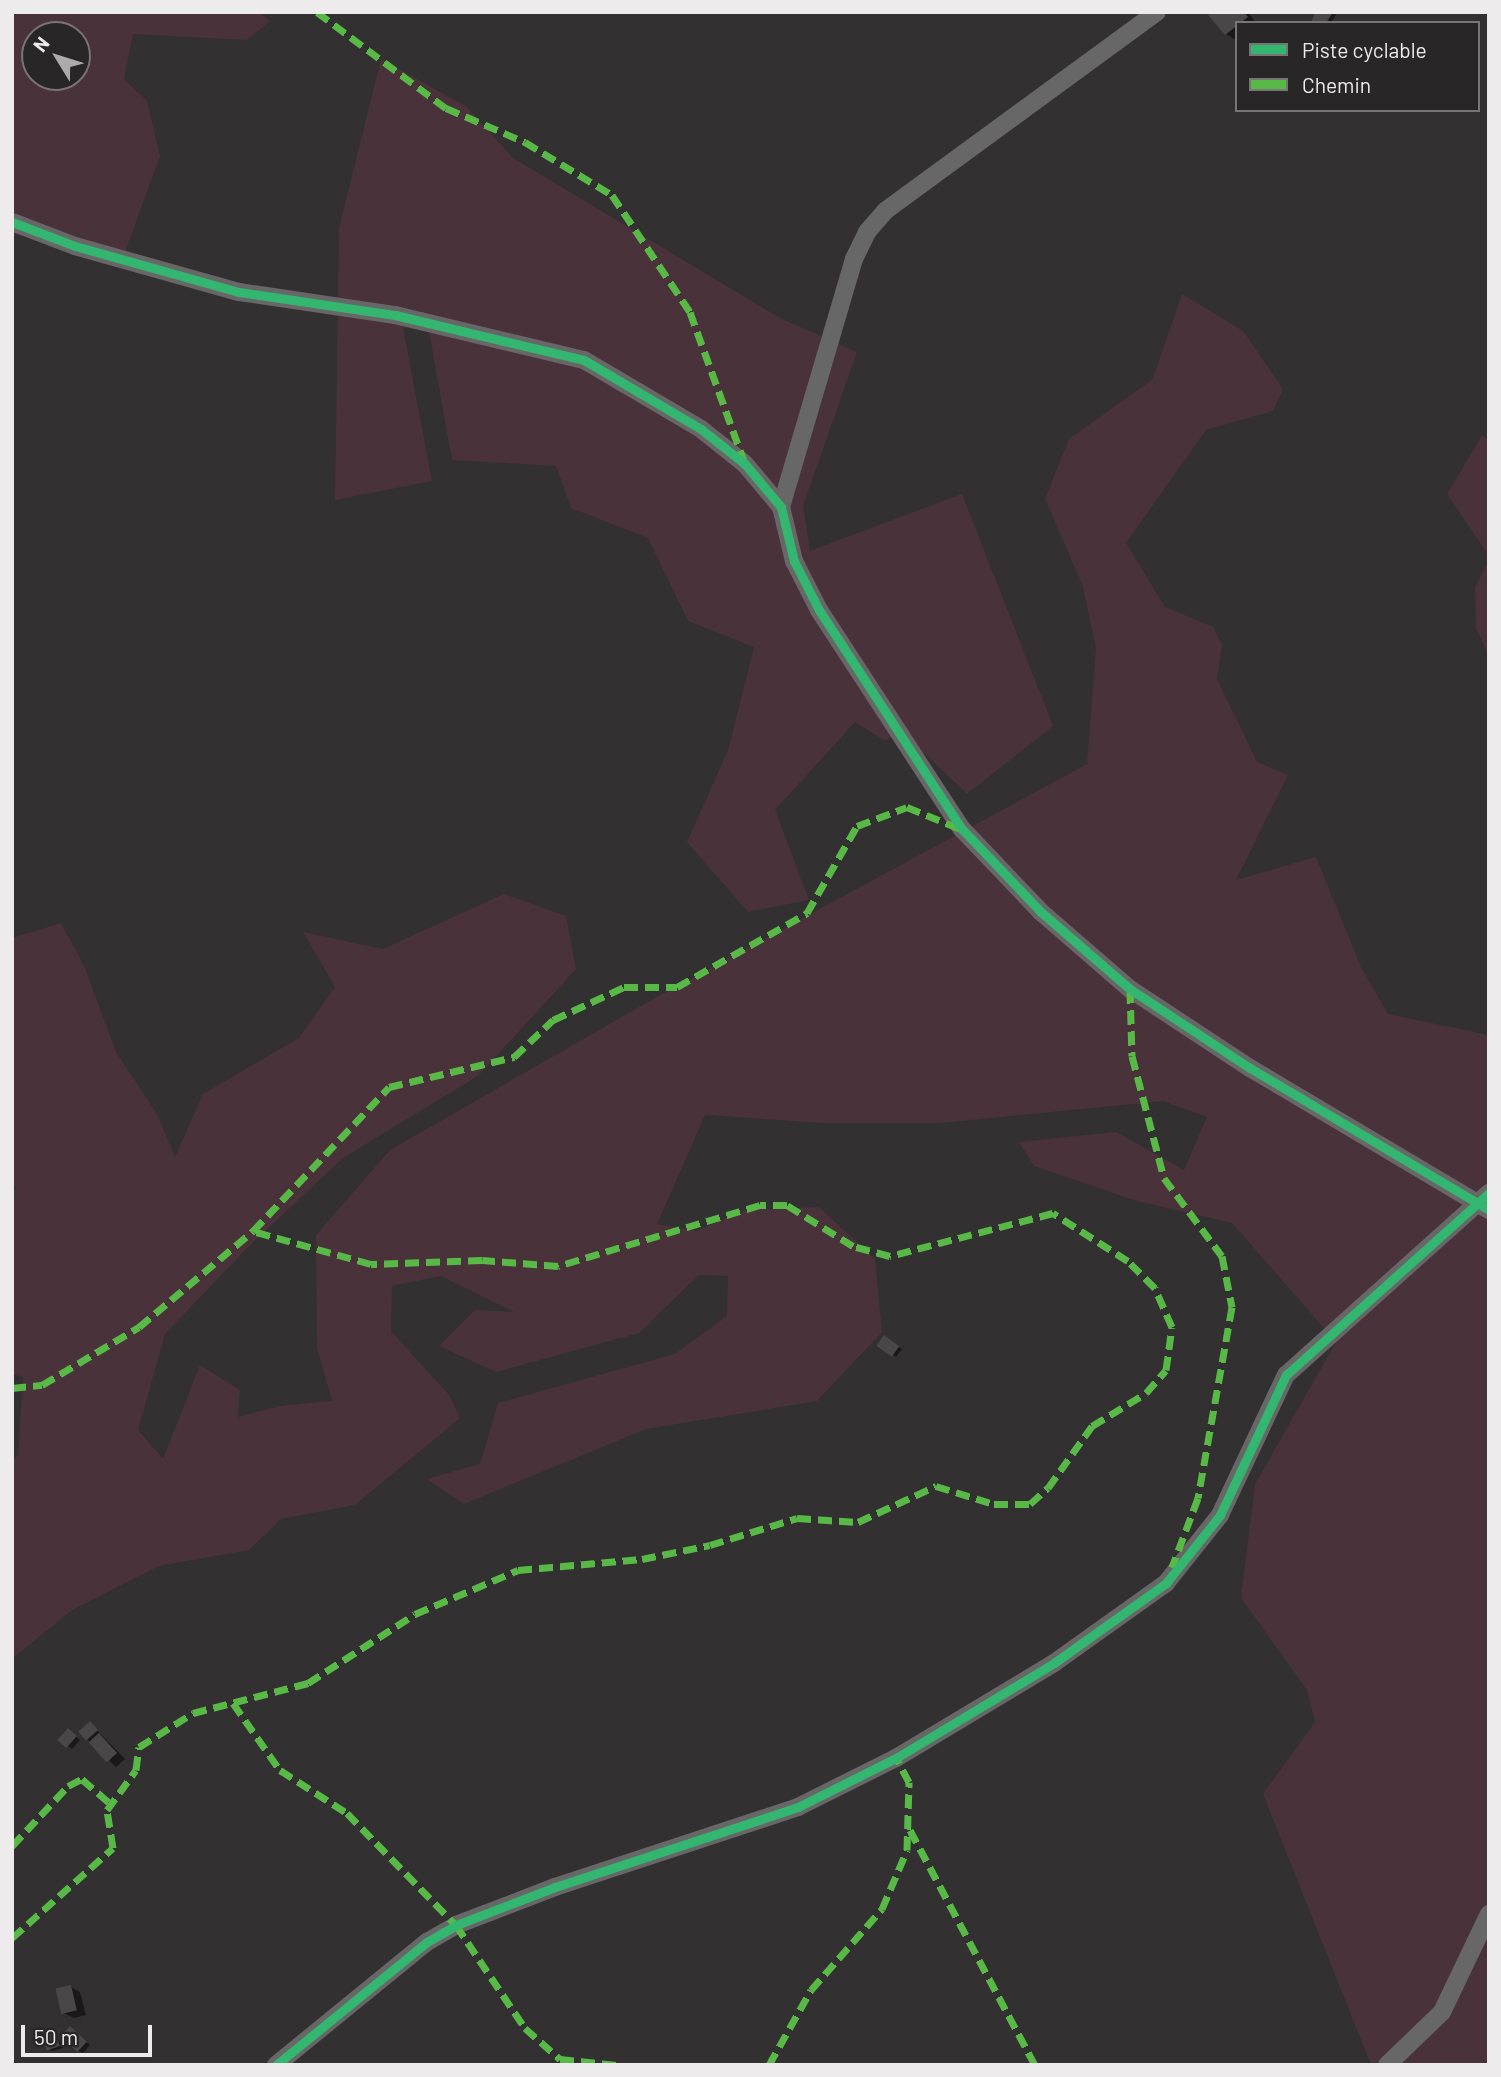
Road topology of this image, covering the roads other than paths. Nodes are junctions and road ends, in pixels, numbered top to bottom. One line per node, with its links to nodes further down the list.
1 (1157, 12): 3 (street)
2 (12, 222): 3 (street)
3 (781, 507): 4 (street)
4 (1485, 1203): 6 (street)
5 (1489, 1914): 7 (street)
6 (276, 2065)
7 (1387, 2065)

